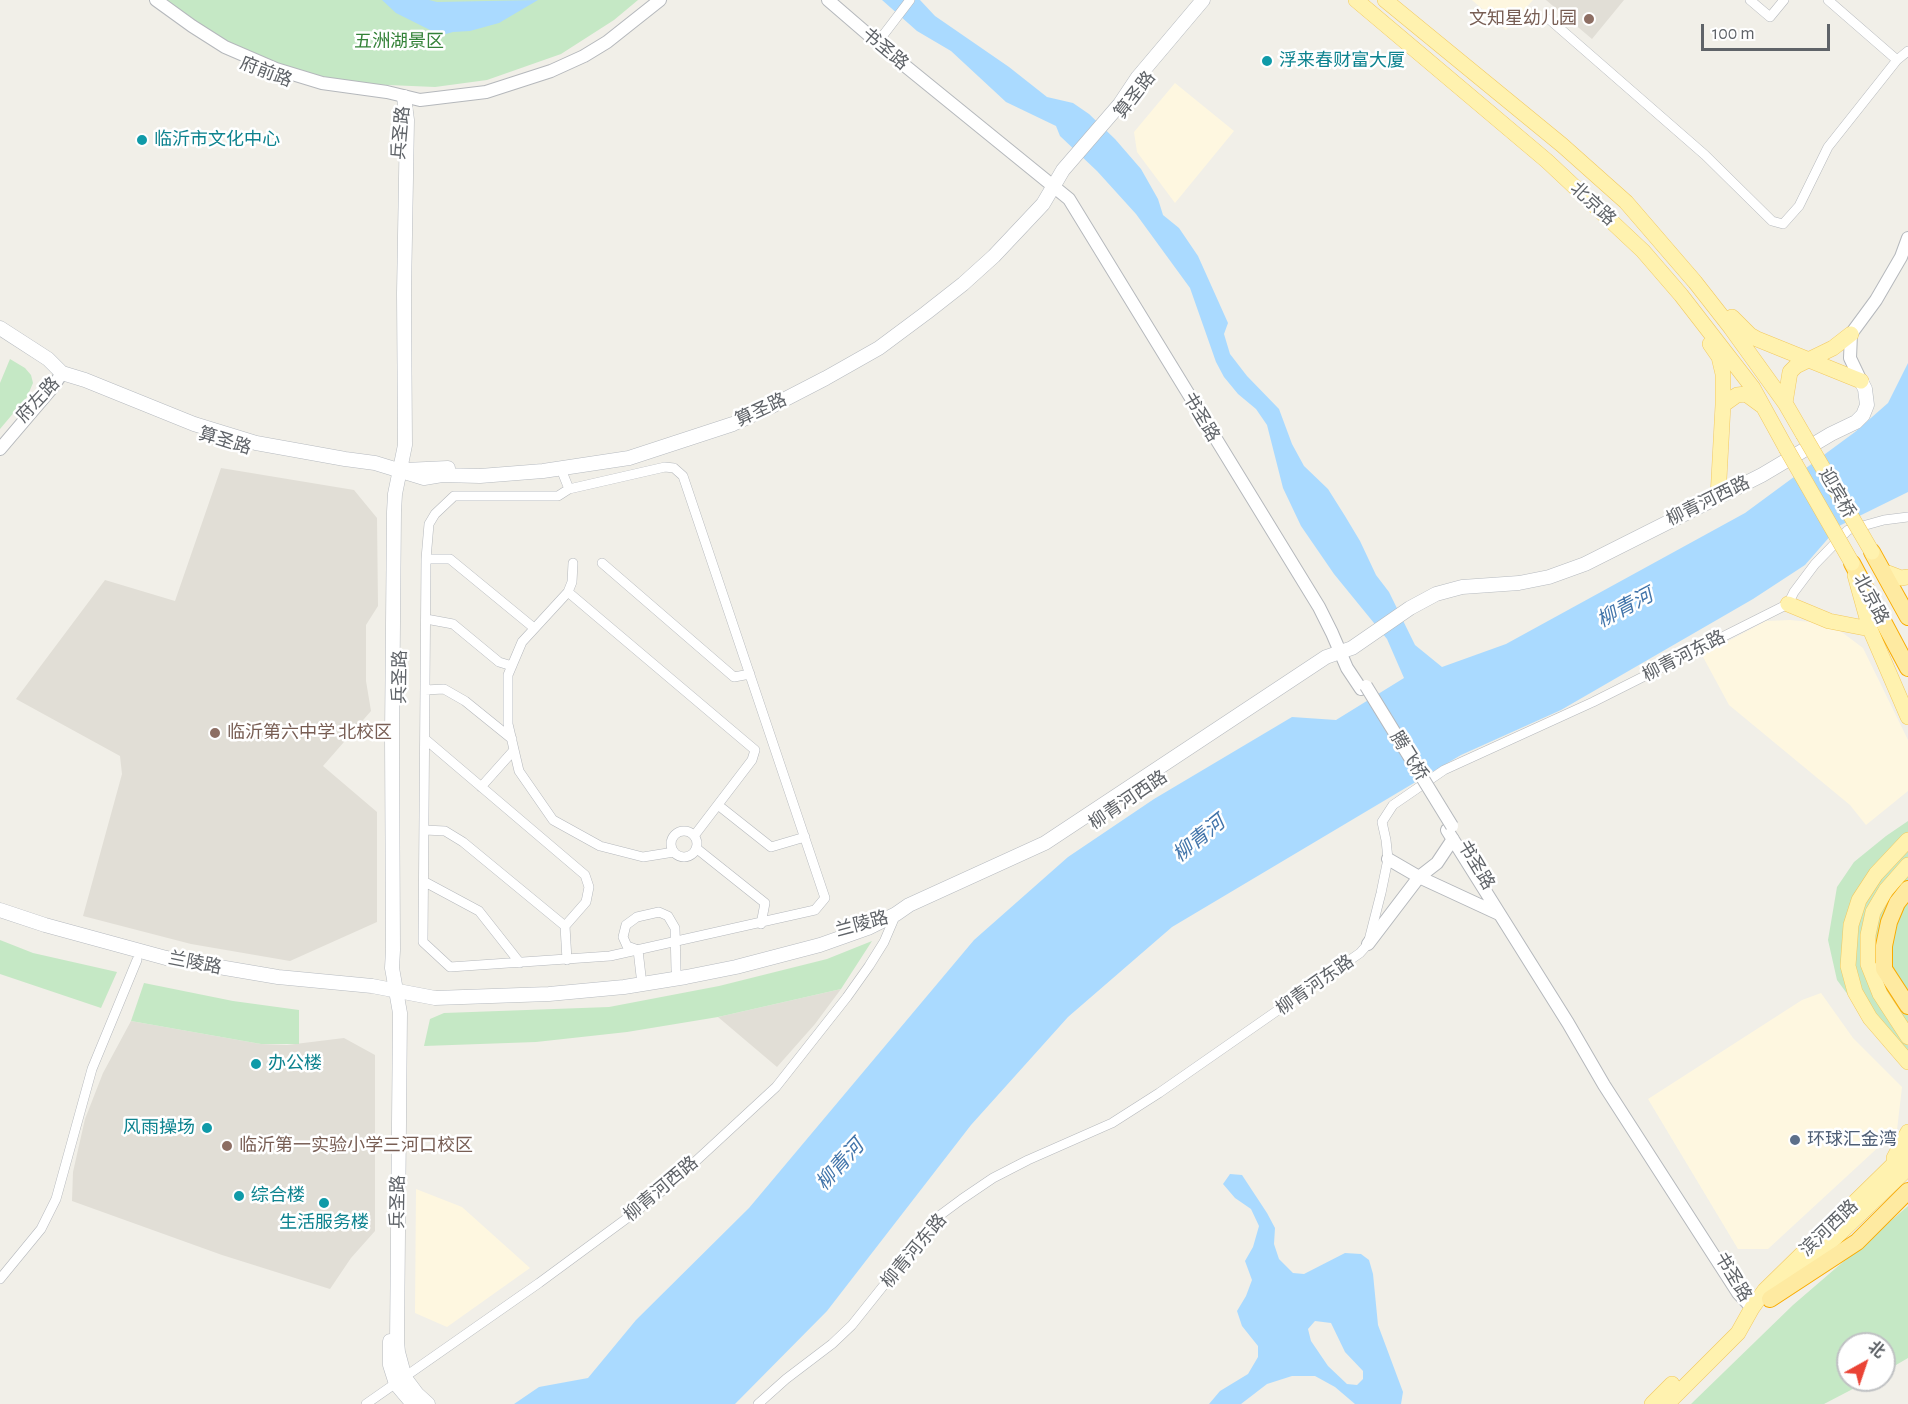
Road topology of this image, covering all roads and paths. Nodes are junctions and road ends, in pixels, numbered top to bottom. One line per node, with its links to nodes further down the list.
1 (145, 0): 19 (street, 府前路)
2 (156, 0): 19 (street, 府前路)
3 (649, 0): 19 (street, 府前路)
4 (660, 0): 19 (street, 府前路)
5 (828, 0): 21 (street, 书圣路)
6 (837, 0): 16 (street, 书圣路)
7 (910, 0): 16 (street)
8 (1203, 0): 20 (main road, 算圣路)
9 (1213, 0): 20 (main road, 算圣路)
10 (1356, 0): 24 (main road, 北京路)
11 (1385, 0): 23 (main road, 北京路)
12 (1750, 0): 13 (street)
13 (1784, 0)
14 (1828, 0): 18 (street)
15 (1549, 19): 18 (street)
16 (881, 38): 21 (street, 书圣路)
17 (1908, 51): 18 (street)
18 (1897, 60)
19 (404, 97): 39 (main road, 兵圣路)
20 (1123, 106): 21 (main road, 算圣路)
21 (1054, 187): 38 (main road, 算圣路); 39 (main road, 算圣路); 59 (street, 书圣路)
22 (1908, 238): 26 (street)
23 (1695, 282): 28 (main road); 31 (main road, 北京路)
24 (1682, 295): 32 (main road); 33 (main road, 北京路)
25 (0, 328): 29 (main road, 算圣路)
26 (1851, 334): 28 (main road); 30 (street, 柳青河西路)
27 (0, 337): 29 (main road, 算圣路)
28 (1808, 361): 30 (main road); 31 (main road)
29 (62, 373): 35 (street, 府左路); 37 (street, 府左路); 39 (main road, 算圣路)
30 (1861, 381): 41 (main road, 柳青河西路)
31 (1785, 403): 34 (main road, 北京路)
32 (1724, 405): 33 (main road); 41 (main road)
33 (1765, 408): 36 (main road, 北京路)
34 (1803, 435): 43 (main road, 迎宾桥, bridge)
35 (0, 443)
36 (1786, 448): 47 (main road, 迎宾桥, bridge)
37 (0, 449)
38 (561, 469): 39 (main road, 算圣路); 40 (street)
39 (399, 470): 99 (main road, 兵圣路)
40 (569, 489): 44 (street); 62 (street)
41 (1718, 497): 59 (main road, 柳青河西路)
42 (1908, 517): 52 (street)
43 (1872, 552): 48 (main road, 迎宾桥); 54 (highway, 北京路)
44 (426, 559): 55 (street); 57 (street)
45 (573, 563): 50 (street)
46 (602, 563): 62 (street)
47 (1852, 563): 53 (main road, 迎宾桥); 61 (highway, 北京路)
48 (1888, 573): 49 (main road); 51 (main road, 迎宾桥)
49 (1908, 577)
50 (568, 592): 57 (street); 72 (street)
51 (1908, 601)
52 (1788, 604): 56 (main road); 80 (street, 柳青河东路)
53 (1862, 604): 56 (main road); 58 (main road, 迎宾桥)
54 (1908, 616)
55 (426, 619): 60 (street); 65 (street)
56 (1851, 625): 58 (main road)
57 (534, 628): 60 (street)
58 (1870, 630): 63 (main road, 迎宾桥)
59 (1340, 652): 64 (street, 书圣路); 86 (main road, 柳青河西路)
60 (512, 666): 69 (street)
61 (1908, 668)
62 (750, 674): 76 (street)
63 (1894, 684): 66 (main road); 67 (main road)
64 (1363, 688): 74 (street, 腾飞桥, bridge)
65 (425, 690): 68 (street); 69 (street)
66 (1908, 702)
67 (1908, 717)
68 (425, 739): 71 (street); 73 (street)
69 (512, 739): 70 (street)
70 (514, 750): 71 (street); 79 (street)
71 (481, 787): 90 (street)
72 (718, 805): 75 (street); 76 (street)
73 (425, 830): 83 (street); 90 (street)
74 (1451, 832): 82 (street); 87 (street, 书圣路); 110 (street, 书圣路)
75 (694, 836): 78 (street); 79 (street)
76 (805, 837): 89 (street)
77 (1908, 840): 102 (main road)
78 (696, 848): 79 (street); 89 (street)
79 (674, 852)
80 (1388, 859): 82 (street); 92 (street, 柳青河东路)
81 (1908, 865): 101 (main road)
82 (1419, 877): 87 (street); 92 (street)
83 (425, 882): 96 (street); 96 (street)
84 (1908, 889): 100 (highway)
85 (0, 910): 99 (main road, 兰陵路)
86 (896, 914): 97 (main road, 兰陵路); 99 (main road, 兰陵路); 111 (street, 柳青河西路)
87 (1499, 914): 110 (street, 书圣路)
88 (0, 919): 94 (main road, 兰陵路)
89 (761, 924): 91 (street)
90 (565, 926): 95 (street)
91 (675, 942): 93 (street); 93 (street); 97 (street)
92 (1368, 944): 115 (street, 柳青河东路)
93 (638, 950): 95 (street); 98 (street)
94 (137, 960): 99 (main road, 兰陵路); 108 (street)
95 (567, 960): 96 (street)
96 (520, 963)
97 (676, 970): 98 (main road, 兰陵路)
98 (641, 976): 99 (main road, 兰陵路)
99 (396, 991): 111 (main road, 兵圣路)
100 (1908, 1006)
101 (1908, 1037)
102 (1908, 1062)
103 (1908, 1132): 106 (main road)
104 (1908, 1150): 106 (main road, 滨河西路)
105 (1908, 1168): 109 (main road, 滨河西路)
106 (1887, 1172): 110 (main road, 滨河西路)
107 (1908, 1191): 109 (highway)
108 (0, 1279)
109 (1770, 1299): 110 (main road, 滨河西路)
110 (1752, 1308): 116 (main road, 滨河西路); 117 (main road, 滨河西路)
111 (401, 1381): 112 (street, 柳青河西路); 113 (main road, 兵圣路); 114 (main road, 兵圣路)
112 (366, 1404)
113 (413, 1404)
114 (428, 1404)
115 (758, 1404)
116 (1652, 1404)
117 (1667, 1404)

